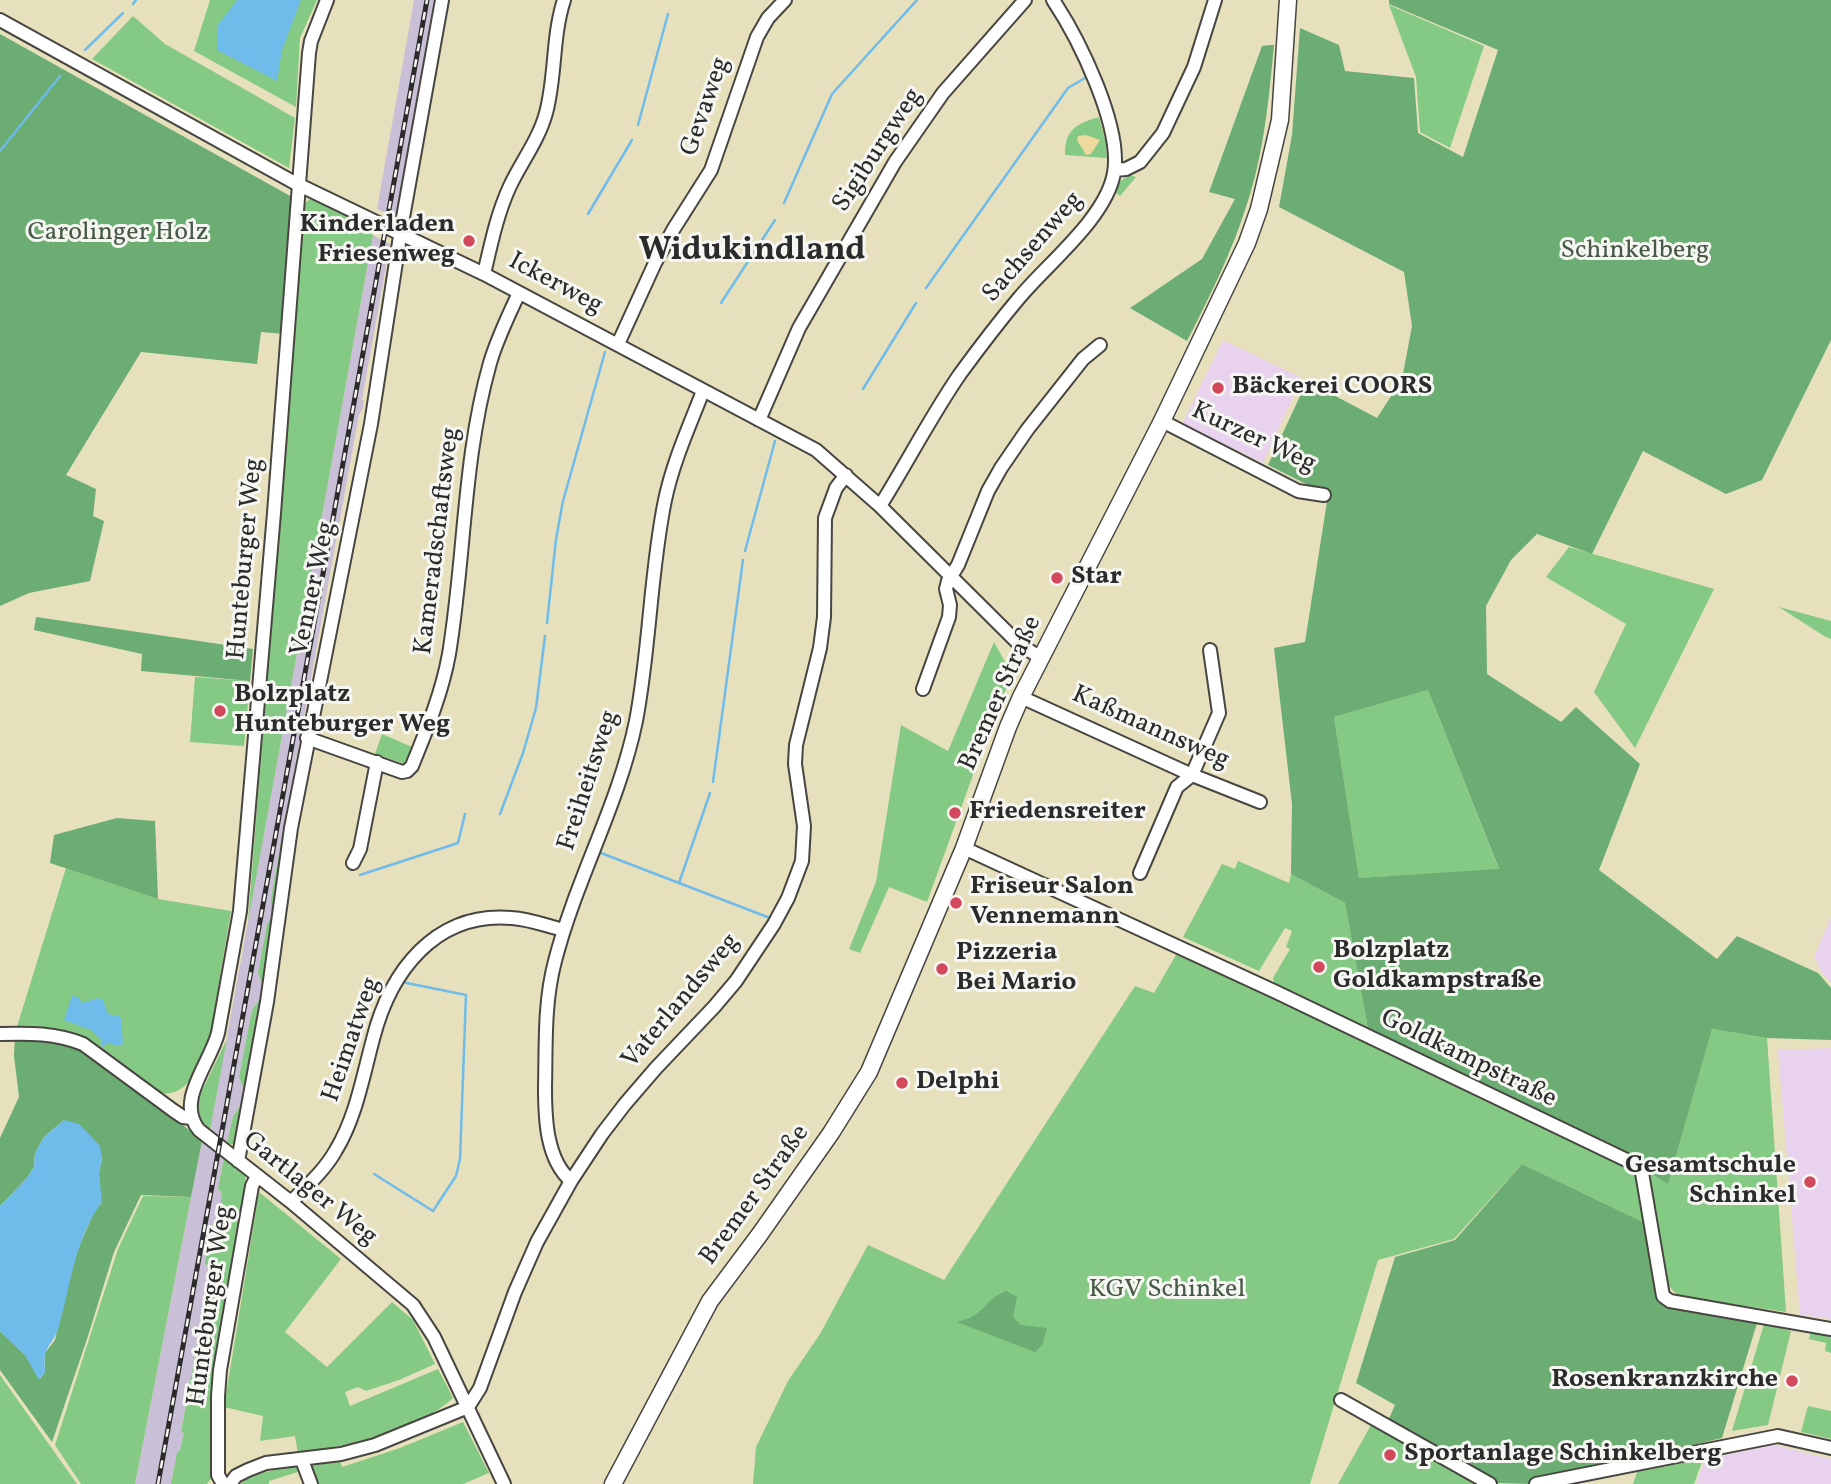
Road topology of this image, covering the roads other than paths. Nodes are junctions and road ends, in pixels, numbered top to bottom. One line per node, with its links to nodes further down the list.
1 (327, 0): 11 (street, Hunteburger Weg)
2 (442, 0): 12 (street, Venner Weg)
3 (564, 0): 13 (street)
4 (785, 0): 15 (street, Gevaweg)
5 (1025, 0): 18 (street, Sigiburgweg)
6 (1053, 0): 10 (street, Sachsenweg)
7 (1214, 0): 10 (street)
8 (1288, 0): 19 (main road, Bremer Straße)
9 (0, 20): 11 (street, Ickerweg)
10 (1115, 170): 22 (street, Sachsenweg)
11 (299, 184): 12 (street, Ickerweg); 37 (street, Hunteburger Weg)
12 (401, 233): 13 (street, Ickerweg); 28 (street, Venner Weg)
13 (484, 274): 14 (street, Ickerweg)
14 (519, 293): 15 (street, Ickerweg); 29 (street, Kameradschaftsweg)
15 (618, 344): 17 (street, Ickerweg)
16 (1100, 345): 23 (street)
17 (703, 391): 18 (street, Ickerweg); 35 (street, Freiheitsweg)
18 (759, 420): 20 (street, Ickerweg)
19 (1163, 421): 21 (street, Kurzer Weg); 25 (main road, Bremer Straße)
20 (846, 475): 22 (street, Ickerweg); 40 (street, Vaterlandsweg)
21 (1324, 495)
22 (880, 506): 23 (street, Ickerweg)
23 (951, 575): 25 (street, Ickerweg); 26 (street)
24 (1210, 650): 30 (street)
25 (1041, 658): 27 (main road, Bremer Straße)
26 (923, 689)
27 (1021, 696): 30 (street, Kaßmannsweg); 32 (main road, Bremer Straße)
28 (307, 738): 29 (street, Kameradschaftsweg); 38 (street, Venner Weg)
29 (377, 762): 33 (street)
30 (1192, 775): 31 (street, Kaßmannsweg); 34 (street)
31 (1260, 802)
32 (964, 848): 42 (street, Goldkampstraße); 51 (main road, Bremer Straße)
33 (353, 863)
34 (1140, 873)
35 (564, 930): 40 (street, Freiheitsweg); 41 (street, Heimatweg)
36 (0, 1034): 37 (street, Gartlager Weg)
37 (191, 1118): 38 (street, Gartlager Weg)
38 (238, 1161): 39 (street, Gartlager Weg)
39 (257, 1176): 41 (street, Gartlager Weg); 47 (street, Hunteburger Weg)
40 (572, 1181): 44 (street, Vaterlandsweg)
41 (291, 1202): 44 (street, Gartlager Weg)
42 (1831, 1329)
43 (1340, 1400): 52 (street)
44 (468, 1407): 46 (street); 50 (street, Gartlager Weg)
45 (1831, 1448): 53 (street)
46 (302, 1460): 48 (street); 49 (street)
47 (223, 1484)
48 (230, 1484)
49 (311, 1484)
50 (504, 1484)
51 (613, 1484)
52 (1490, 1484)
53 (1536, 1484)

